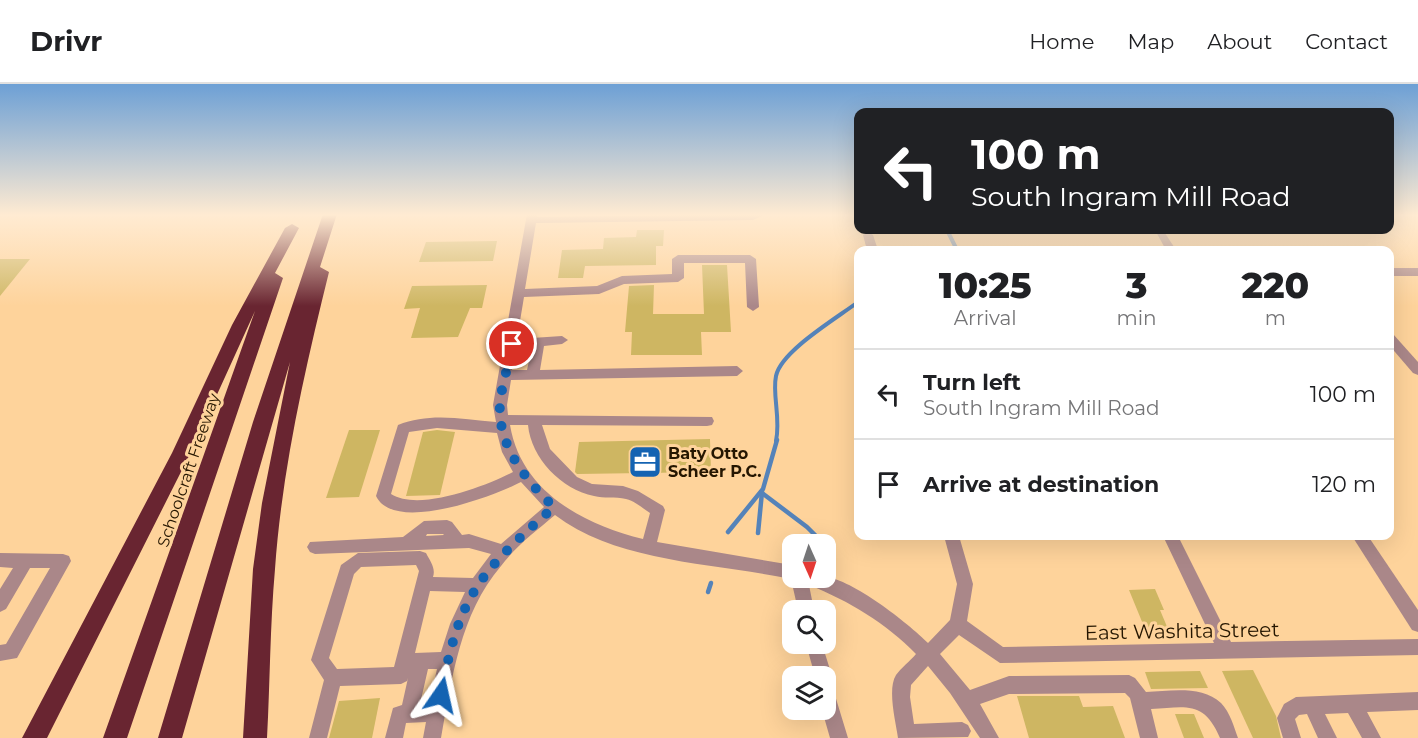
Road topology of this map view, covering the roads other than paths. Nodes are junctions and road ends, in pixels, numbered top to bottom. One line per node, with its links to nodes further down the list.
1 (283, 245): 58 (highway)
2 (287, 245): 59 (highway, Schoolcraft Freeway)
3 (321, 245): 60 (highway)
4 (324, 245): 61 (highway)
5 (526, 245): 8 (street)
6 (1394, 272): 7 (street)
7 (1418, 272)
8 (518, 293): 9 (street); 13 (street)
9 (753, 307)
10 (562, 340): 11 (street)
11 (539, 341): 13 (street); 17 (street)
12 (1394, 343): 15 (street)
13 (512, 344): 16 (street)
14 (737, 370): 17 (street)
15 (1418, 370)
16 (507, 375): 17 (street); 20 (street)
17 (533, 375)
18 (535, 421): 19 (street); 20 (street); 29 (street)
19 (706, 421)
20 (503, 424): 21 (street); 21 (street)
21 (523, 474): 22 (street)
22 (554, 507): 29 (street); 31 (street)
23 (953, 540): 39 (street)
24 (1173, 540): 43 (street)
25 (1363, 540): 40 (street)
26 (459, 542): 27 (street); 30 (street); 31 (street)
27 (406, 544): 28 (street); 30 (street)
28 (315, 548)
29 (648, 548): 34 (street)
30 (422, 551): 35 (street); 47 (street)
31 (503, 551): 36 (street)
32 (0, 560): 33 (street)
33 (26, 561): 38 (street); 44 (street)
34 (782, 570)
35 (423, 584): 36 (street); 46 (street)
36 (477, 585): 45 (street)
37 (831, 588): 42 (street)
38 (0, 604)
39 (958, 624): 42 (street); 43 (street, East Washita Street)
40 (1418, 624)
41 (1418, 647): 43 (street, East Washita Street)
42 (928, 652): 48 (street); 57 (street)
43 (1227, 652)
44 (0, 653)
45 (447, 660): 46 (street); 53 (street)
46 (412, 661): 47 (street); 54 (street)
47 (333, 678): 62 (street)
48 (968, 700): 49 (street); 66 (street)
49 (1141, 701): 67 (street); 68 (street)
50 (1418, 701): 51 (street)
51 (1352, 703): 52 (street); 71 (street)
52 (1311, 704): 69 (street); 70 (street)
53 (437, 713): 54 (street); 64 (street)
54 (409, 714): 63 (street)
55 (834, 720): 65 (street)
56 (962, 731): 57 (street)
57 (907, 736)
58 (34, 738)
59 (115, 738)
60 (170, 738)
61 (255, 738)
62 (318, 738)
63 (394, 738)
64 (432, 738)
65 (838, 738)
66 (990, 738)
67 (1149, 738)
68 (1229, 738)
69 (1292, 738)
70 (1329, 738)
71 (1372, 738)

